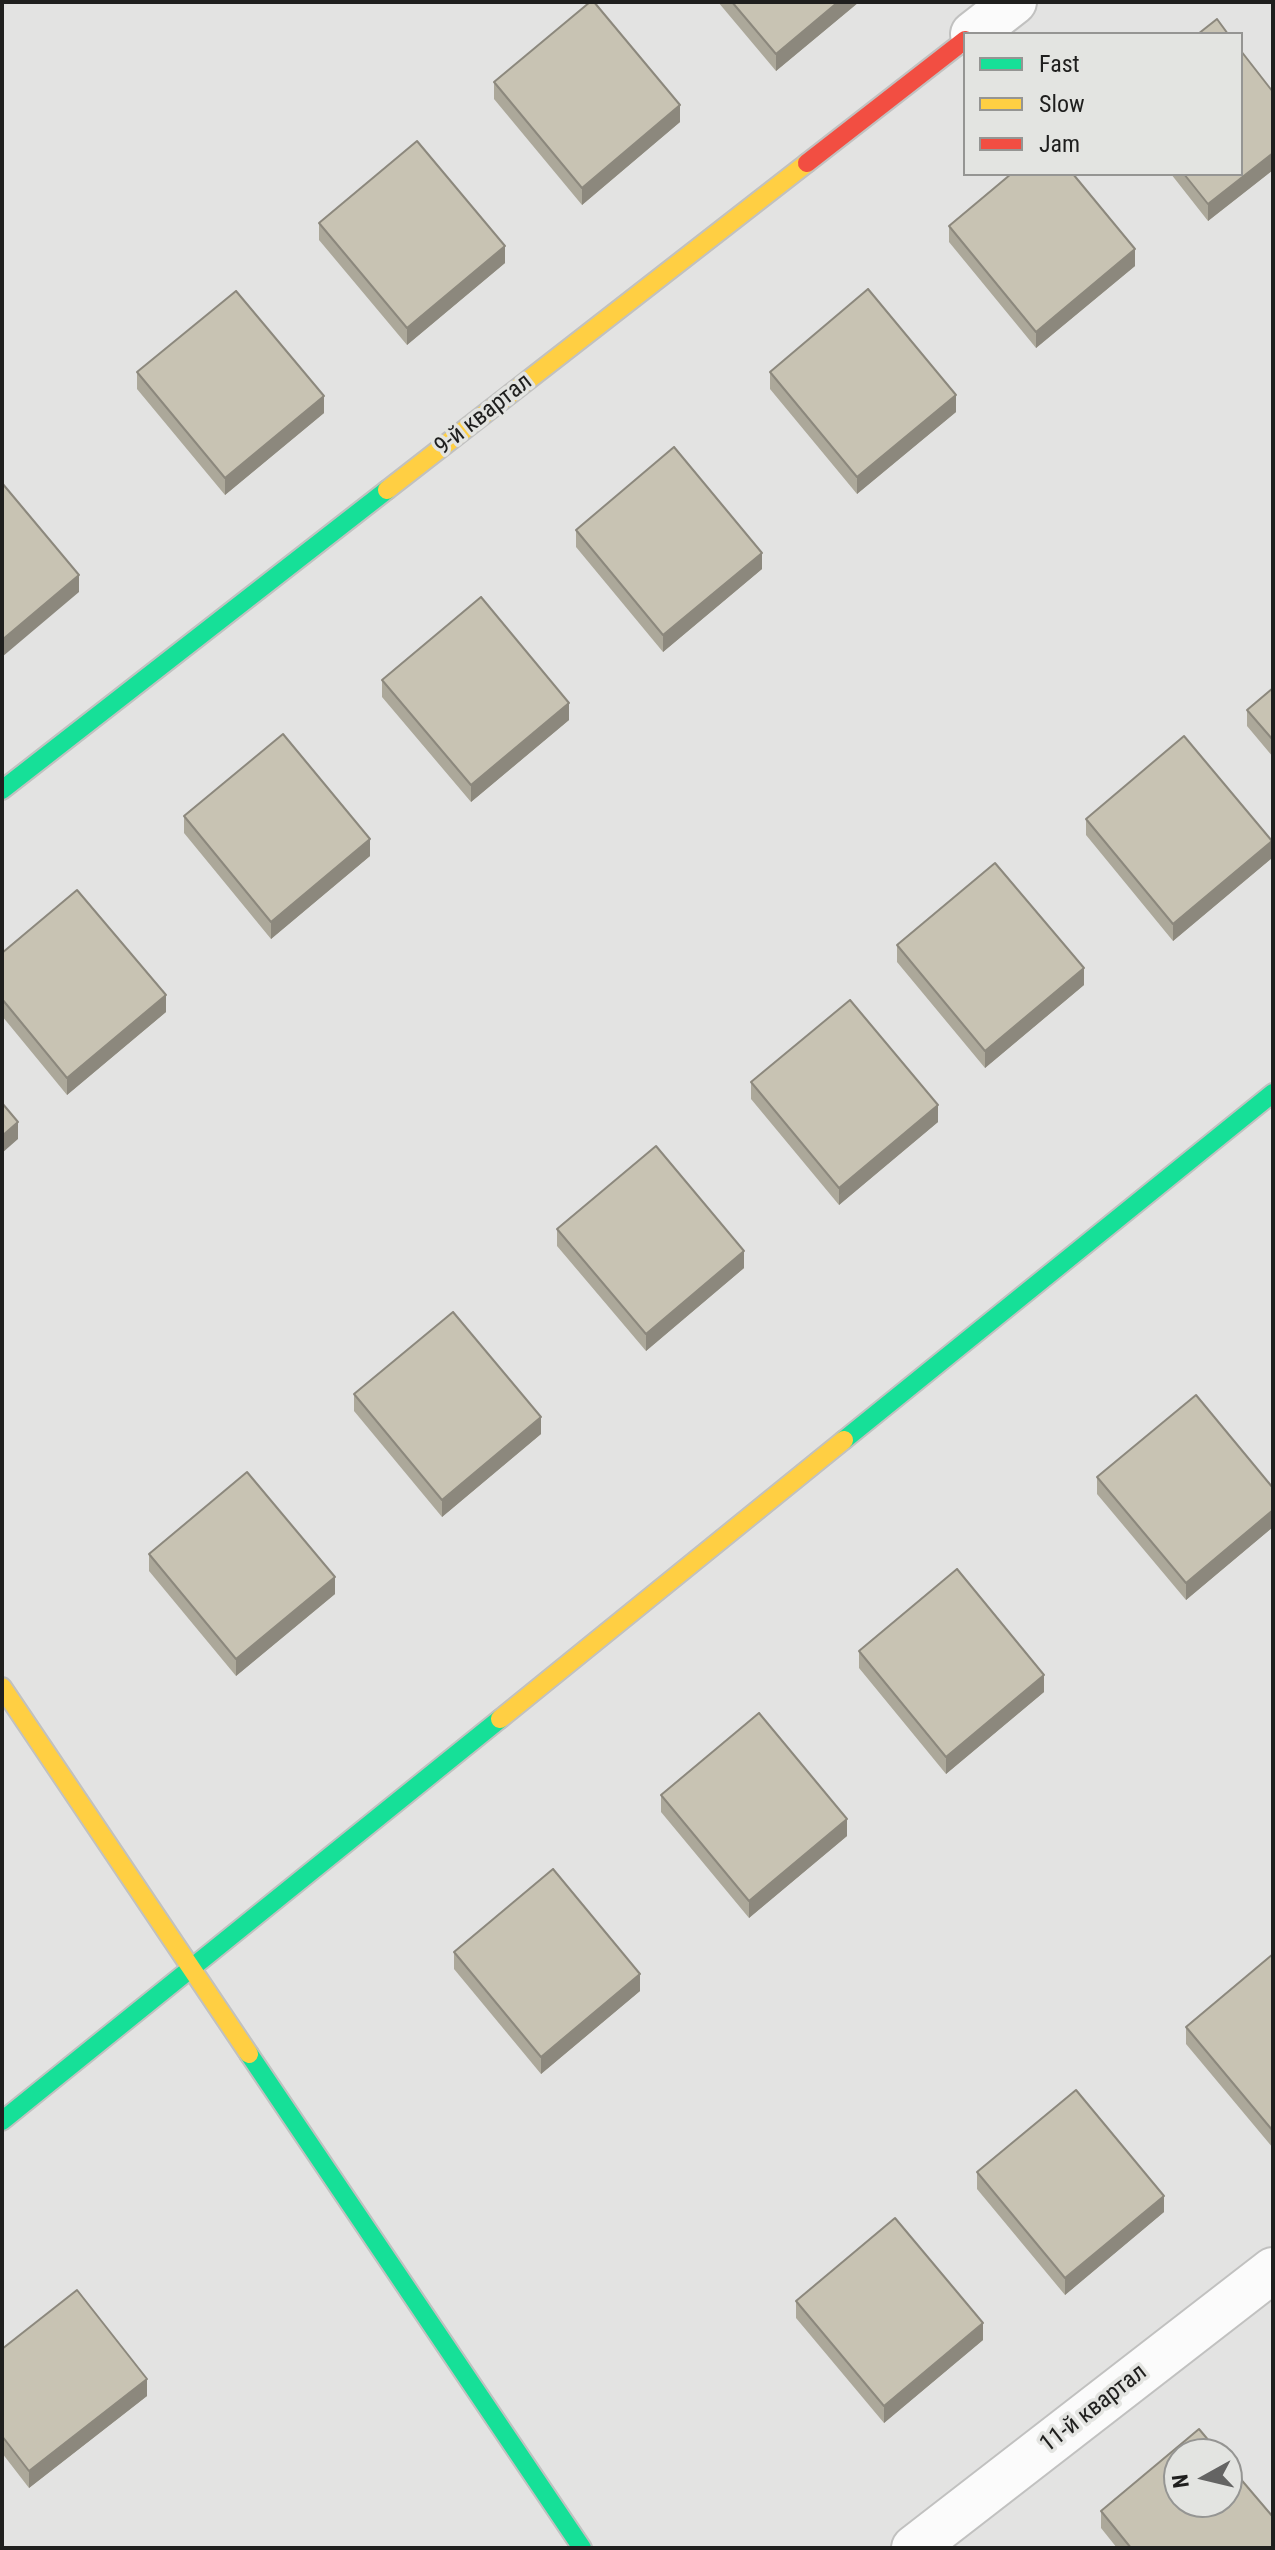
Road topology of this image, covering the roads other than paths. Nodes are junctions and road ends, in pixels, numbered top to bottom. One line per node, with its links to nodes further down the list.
1 (1014, 2): 2 (street)
2 (976, 32)
3 (963, 42): 4 (street, 9-й квартал)
4 (2, 790)
5 (1273, 1093): 7 (street)
6 (2, 1687): 7 (street)
7 (193, 1966): 8 (street); 10 (street)
8 (2, 2121)
9 (1273, 2270): 11 (street, 11-й квартал)
10 (582, 2548)
11 (914, 2548)

